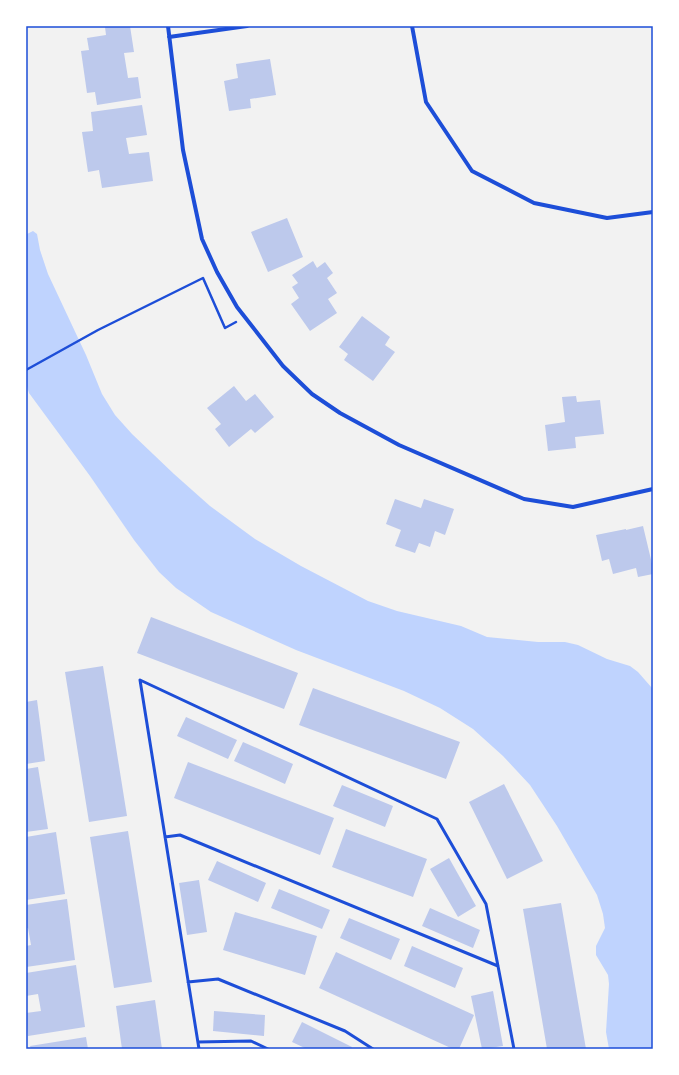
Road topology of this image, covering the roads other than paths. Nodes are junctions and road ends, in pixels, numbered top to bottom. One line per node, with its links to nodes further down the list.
1 (168, 26): 4 (street)
2 (247, 26): 4 (street)
3 (412, 26): 5 (street)
4 (169, 37): 6 (street)
5 (653, 212)
6 (653, 489)
7 (165, 837): 8 (lane); 8 (lane); 9 (lane)
8 (498, 966): 14 (lane)
9 (188, 982): 10 (lane); 13 (lane)
10 (198, 1042): 11 (lane); 12 (lane)
11 (199, 1049)
12 (268, 1049)
13 (373, 1049)
14 (514, 1049)

